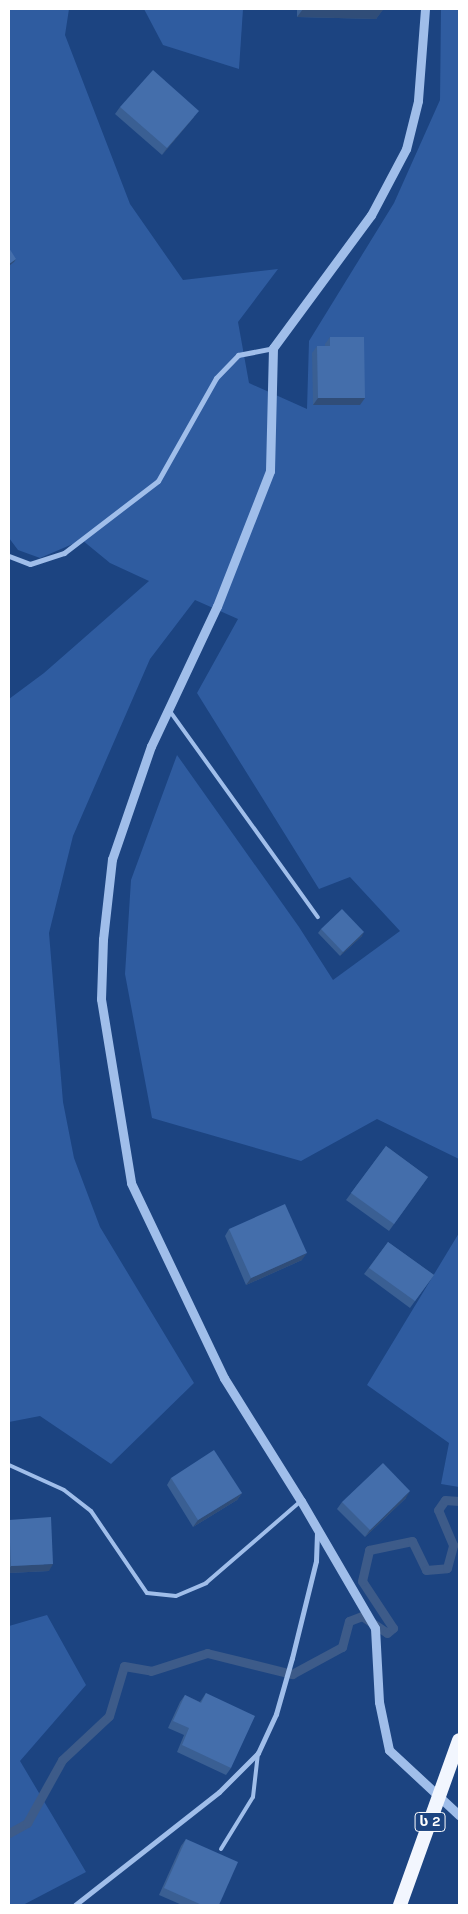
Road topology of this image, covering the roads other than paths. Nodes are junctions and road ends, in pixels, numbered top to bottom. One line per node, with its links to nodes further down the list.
1 (425, 9): 2 (street)
2 (273, 348): 3 (street); 4 (street)
3 (9, 556)
4 (168, 708): 5 (lane); 7 (street)
5 (318, 917)
6 (9, 1465): 7 (lane)
7 (302, 1501): 8 (street)
8 (317, 1531): 10 (street); 11 (street)
9 (459, 1740): 14 (highway, ს 2, bridge)
10 (258, 1753): 12 (lane); 13 (street)
11 (459, 1815)
12 (221, 1849)
13 (75, 1905)
14 (400, 1905)

